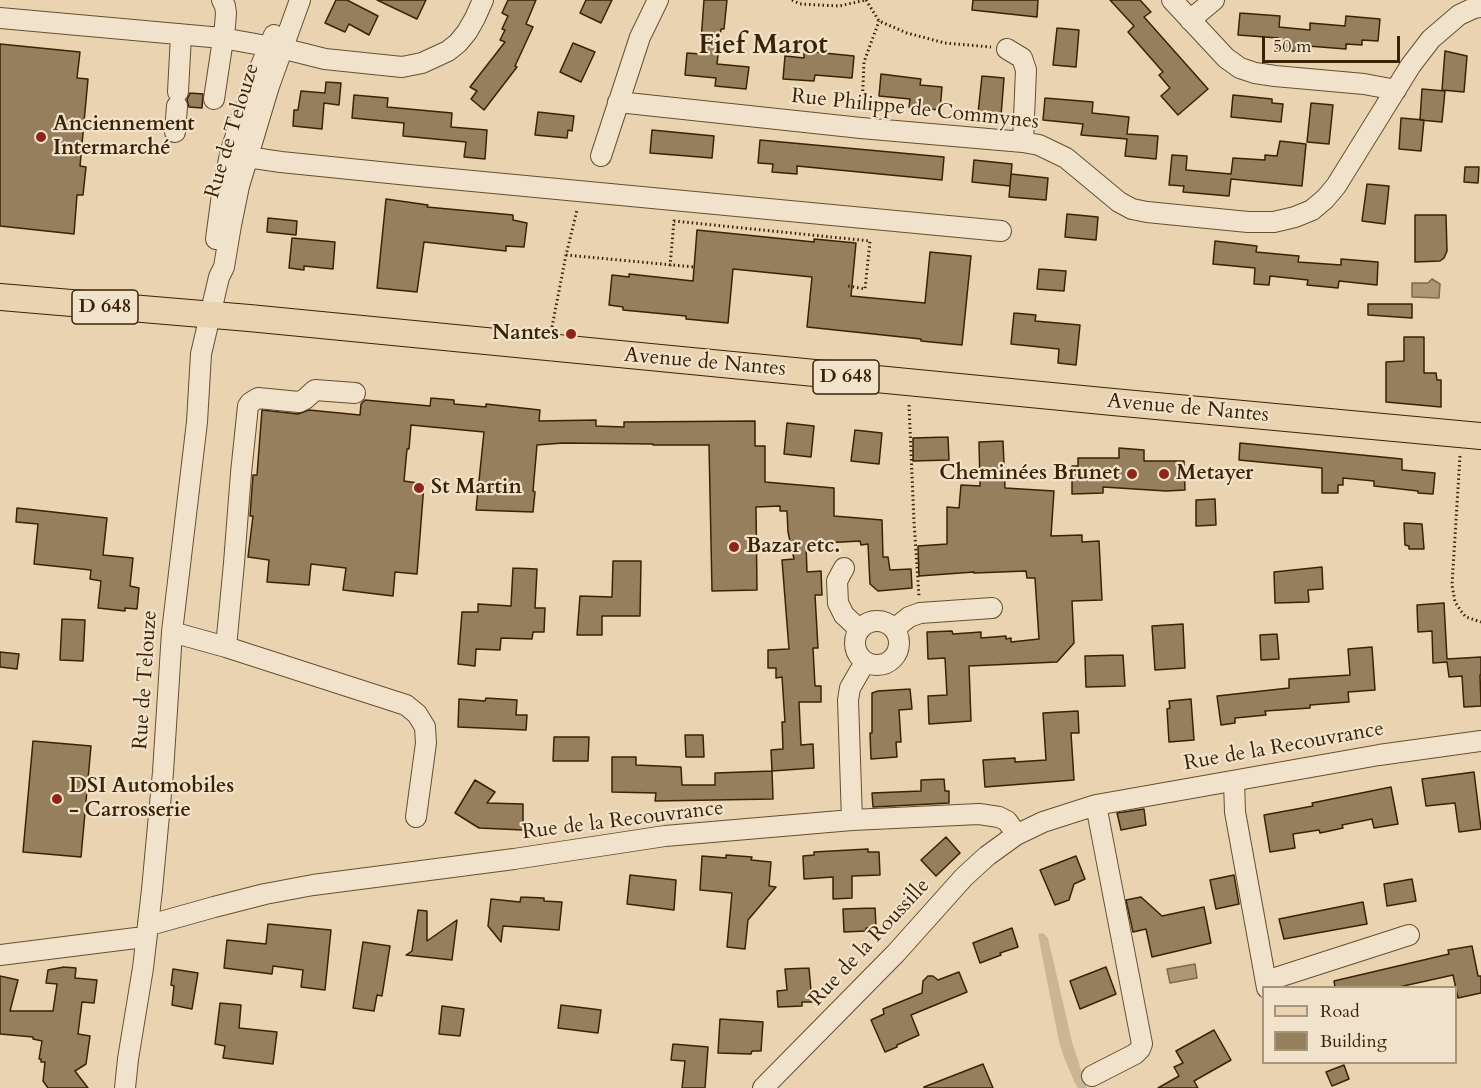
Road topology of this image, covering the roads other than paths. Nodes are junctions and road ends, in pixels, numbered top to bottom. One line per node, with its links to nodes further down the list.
1 (222, 0): 12 (street)
2 (289, 0): 14 (street, Rue de Telouze)
3 (300, 0): 14 (street, Rue de Telouze)
4 (483, 0): 14 (street)
5 (658, 0): 17 (street)
6 (1172, 0): 10 (street)
7 (1214, 0): 10 (street)
8 (1476, 5): 15 (street, Rue Philippe de Commynes)
9 (0, 18): 11 (street)
10 (1190, 20): 15 (street)
11 (181, 35): 12 (street); 18 (street)
12 (222, 38): 14 (street); 16 (street)
13 (1007, 49): 19 (street)
14 (283, 50): 20 (street, Rue de Telouze); 23 (street, Rue de Telouze)
15 (1395, 90): 19 (street, Rue Philippe de Commynes)
16 (214, 99)
17 (618, 102): 19 (street, Rue Philippe de Commynes); 21 (street)
18 (175, 132)
19 (1023, 142)
20 (247, 156): 22 (street); 23 (street, Rue de Telouze)
21 (601, 156)
22 (1001, 231)
23 (219, 277): 25 (street, Rue de Telouze)
24 (0, 297): 25 (main road, Avenue de Nantes / D 648)
25 (210, 315): 27 (main road, Avenue de Nantes / D 648); 32 (street, Rue de Telouze)
26 (355, 393): 33 (street)
27 (1471, 435)
28 (844, 568): 30 (street)
29 (992, 608): 31 (street)
30 (859, 629): 31 (street); 34 (street)
31 (894, 629): 34 (street)
32 (172, 632): 33 (street); 41 (street, Rue de Telouze)
33 (226, 647): 38 (street)
34 (865, 662): 39 (street)
35 (1481, 741): 36 (street, Rue de la Recouvrance)
36 (1234, 781): 37 (street, Rue de la Recouvrance); 44 (street)
37 (1096, 805): 40 (street, Rue de la Recouvrance); 45 (street)
38 (416, 817)
39 (852, 820): 40 (street, Rue de la Recouvrance); 41 (street, Rue de la Recouvrance)
40 (1016, 835): 47 (street, Rue de la Roussille)
41 (147, 931): 43 (street, Rue de la Recouvrance); 46 (street, Rue de Telouze)
42 (1409, 935): 44 (street)
43 (0, 955)
44 (1267, 984)
45 (1092, 1076)
46 (125, 1088)
47 (763, 1088)

